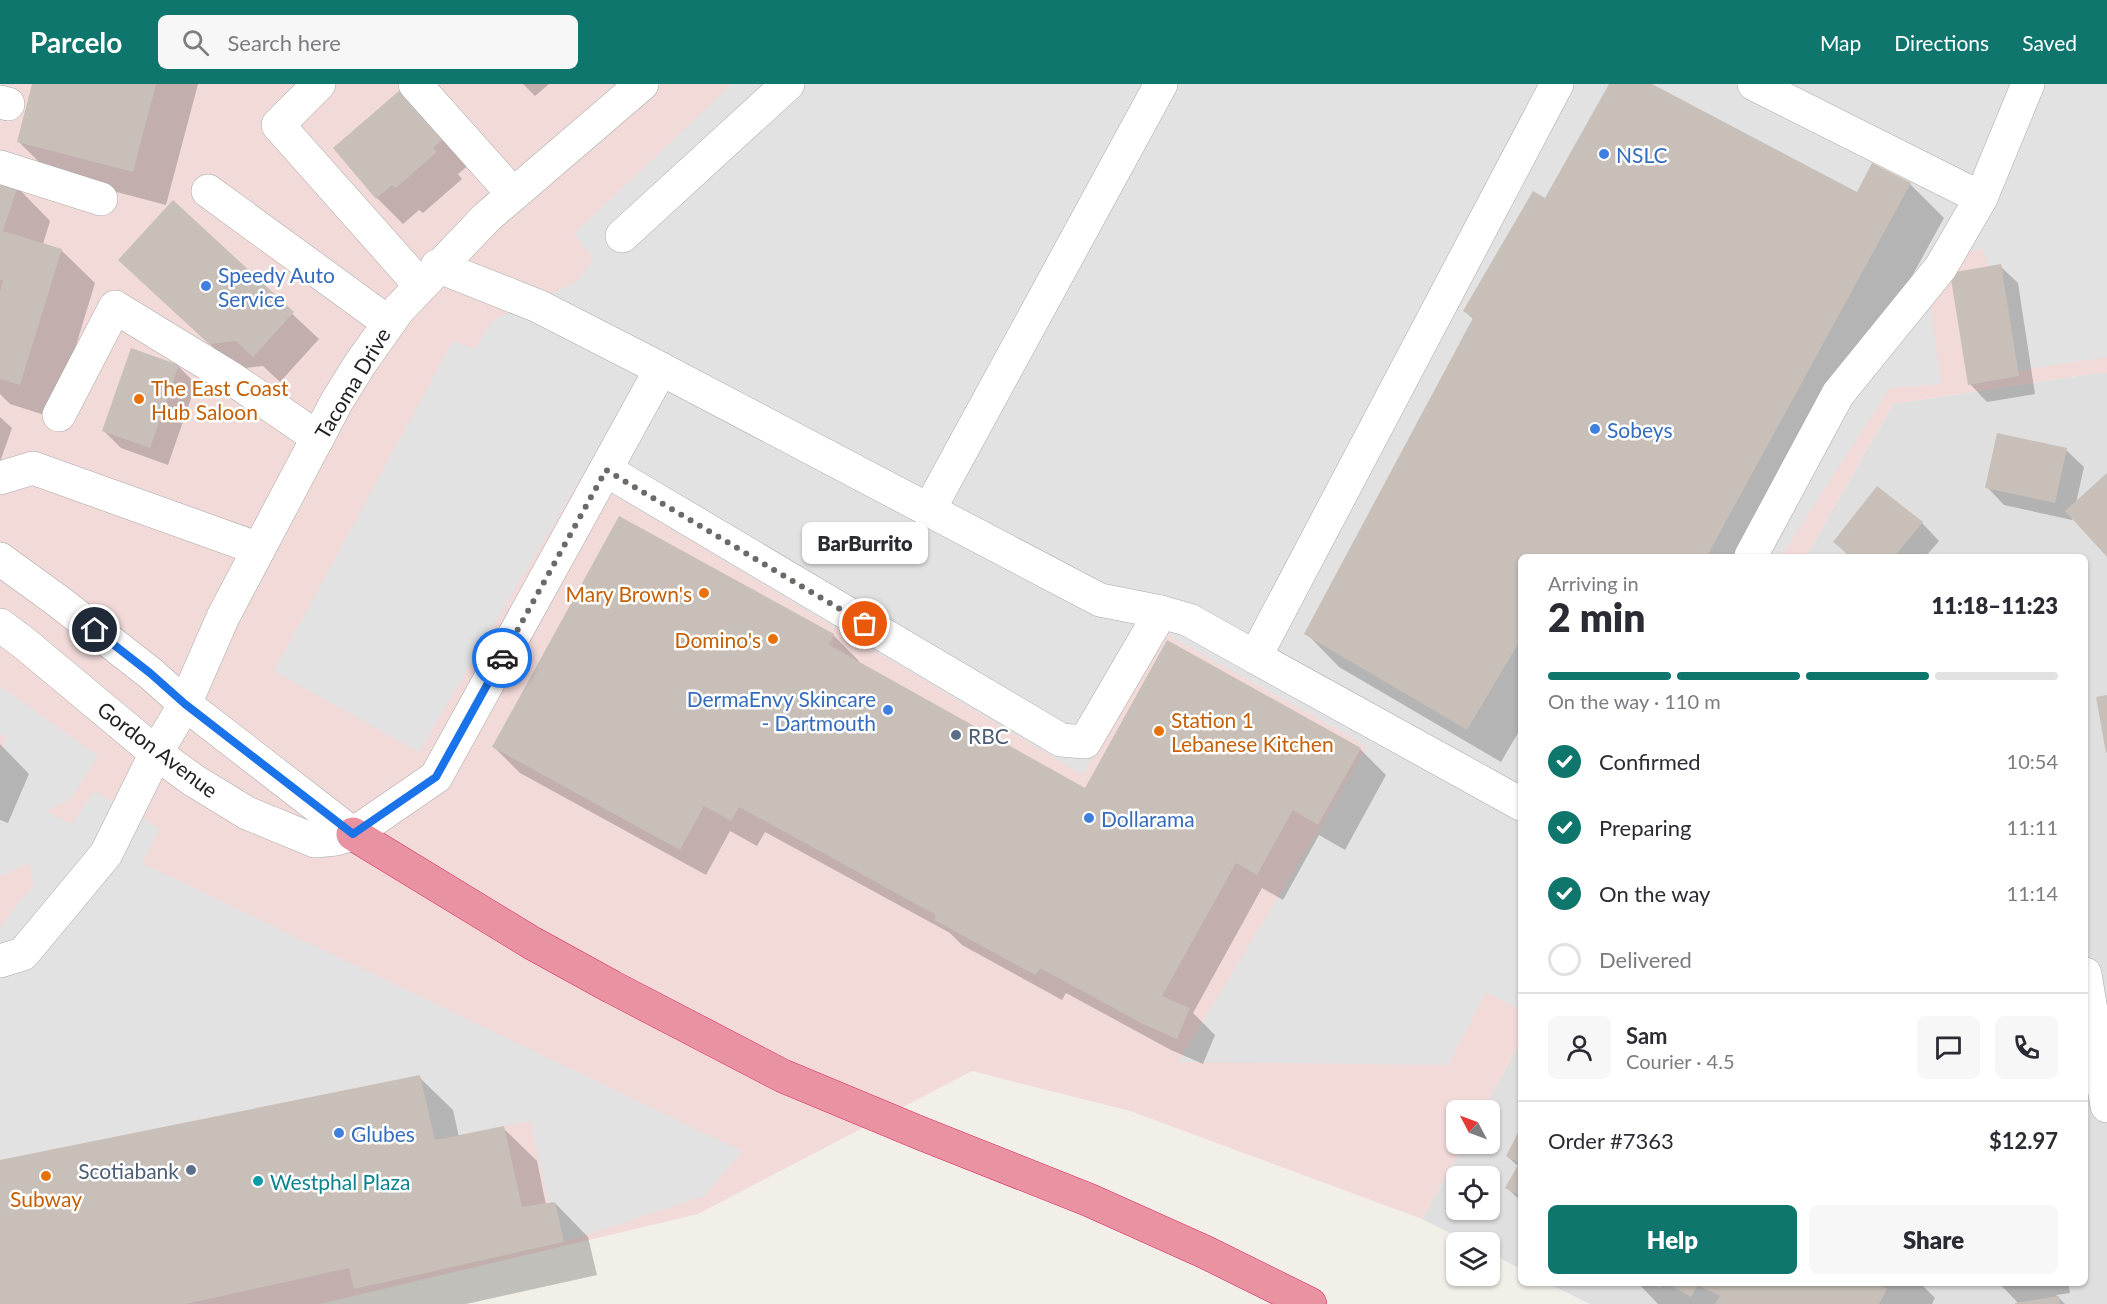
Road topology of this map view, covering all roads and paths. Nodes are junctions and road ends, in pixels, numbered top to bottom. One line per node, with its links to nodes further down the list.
1 (319, 84): 15 (street)
2 (415, 84): 11 (street)
3 (642, 84): 11 (street, Tacoma Drive)
4 (788, 84): 14 (street)
5 (1161, 84): 22 (street)
6 (1754, 84): 12 (street)
7 (2028, 84): 12 (street)
8 (1552, 85): 28 (street)
9 (0, 167): 13 (street)
10 (208, 191): 16 (street)
11 (513, 194): 15 (street, Tacoma Drive)
12 (1981, 198): 24 (street)
13 (101, 199)
14 (622, 236)
15 (429, 276): 16 (street, Tacoma Drive); 17 (street)
16 (388, 323): 19 (street, Tacoma Drive)
17 (661, 369): 20 (street); 22 (street)
18 (59, 415): 19 (street)
19 (318, 438): 23 (street, Tacoma Drive)
20 (606, 470): 26 (street); 32 (street)
21 (0, 478): 23 (street)
22 (929, 510): 26 (street)
23 (259, 549): 29 (street, Tacoma Drive)
24 (1752, 554)
25 (0, 559): 29 (street)
26 (1161, 612): 28 (street)
27 (0, 625): 30 (street, Gordon Avenue)
28 (1255, 657): 31 (street)
29 (185, 704): 30 (street, Tacoma Drive); 32 (street)
30 (156, 753): 32 (street, Gordon Avenue); 33 (street, Tacoma Drive)
31 (1518, 802)
32 (353, 834): 36 (highway)
33 (0, 960)
34 (2088, 992): 35 (street)
35 (2107, 1106)
36 (1310, 1304)

